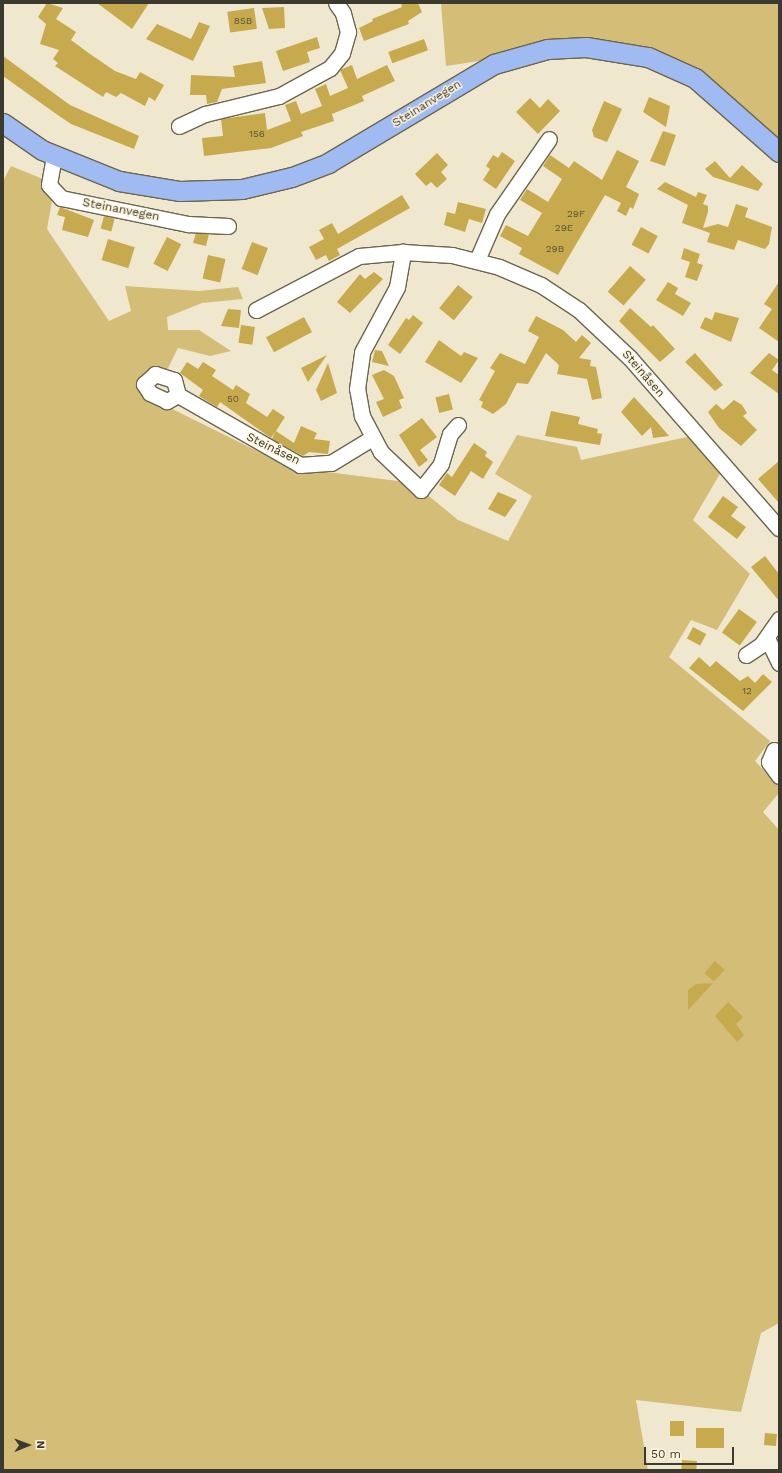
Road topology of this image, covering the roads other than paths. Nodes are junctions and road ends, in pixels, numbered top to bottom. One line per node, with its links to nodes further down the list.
1 (336, 3): 3 (street)
2 (3, 123): 6 (main road, Steinanvegen)
3 (179, 126)
4 (549, 139): 9 (street)
5 (779, 152): 6 (main road, Steinanvegen)
6 (54, 156): 7 (street, Steinanvegen)
7 (228, 226)
8 (403, 252): 9 (street, Steinåsen); 10 (street, Steinåsen); 13 (street)
9 (477, 260): 14 (street, Steinåsen)
10 (256, 310)
11 (178, 395): 13 (street, Steinåsen)
12 (458, 425): 13 (street)
13 (372, 438)
14 (779, 528)
15 (779, 619): 16 (street)
16 (767, 638): 17 (street); 18 (street)
17 (746, 655)
18 (779, 663)
19 (774, 750): 20 (street)
20 (779, 776)

